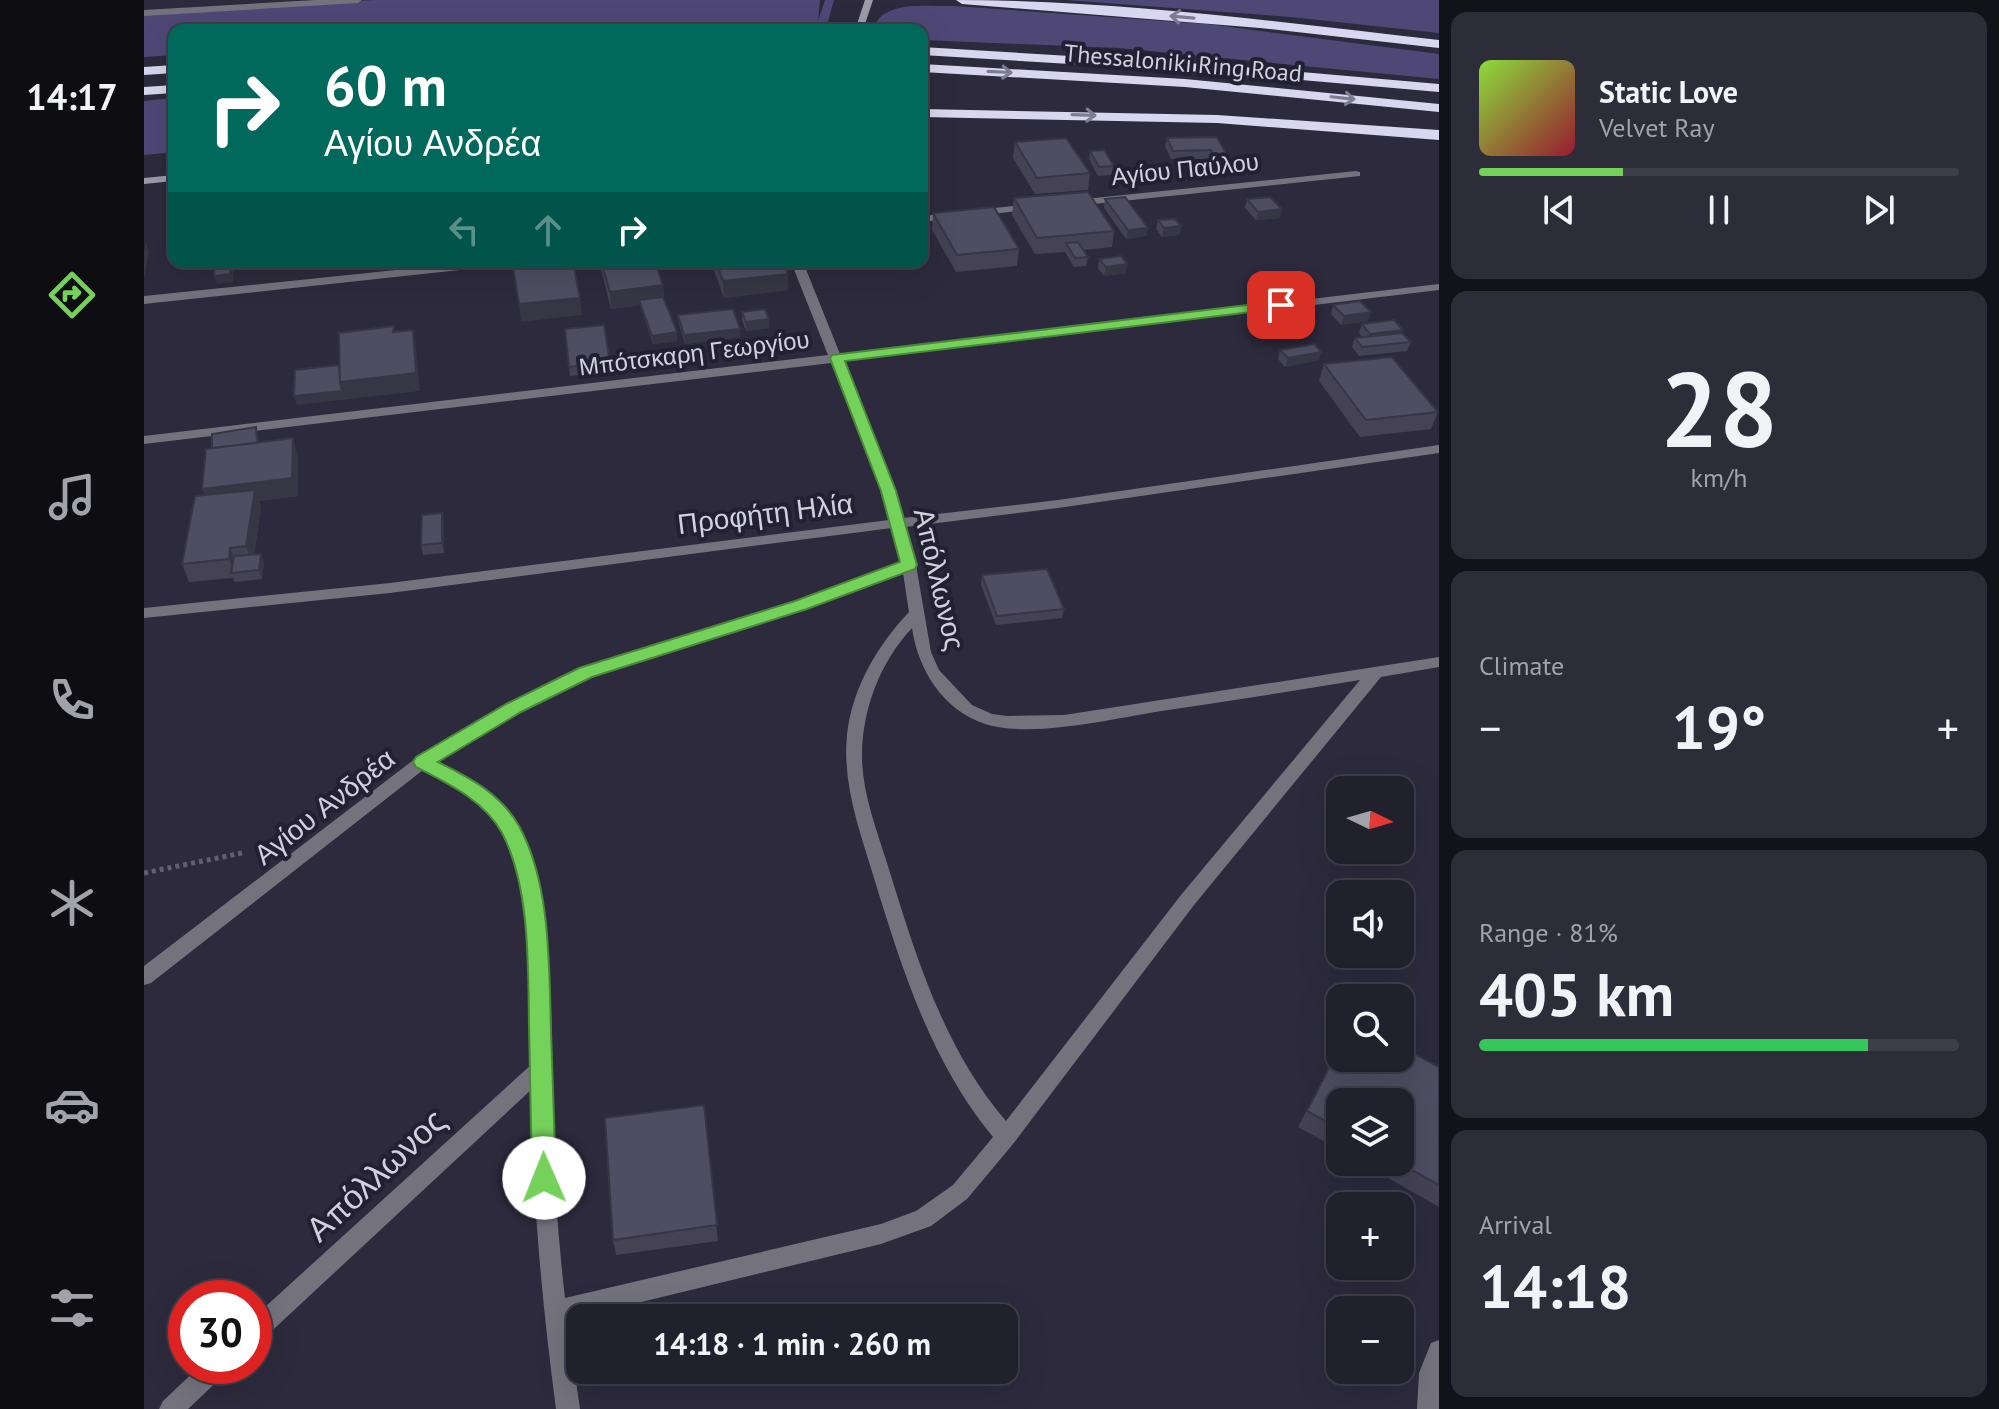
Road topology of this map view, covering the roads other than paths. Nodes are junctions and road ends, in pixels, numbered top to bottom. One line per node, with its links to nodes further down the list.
1 (358, 0): 4 (street)
2 (869, 0): 5 (street)
3 (962, 0): 6 (highway, one-way to 3)
4 (144, 13)
5 (861, 24)
6 (1439, 44)
7 (928, 51): 11 (highway, Thessaloniki Ring Road)
8 (928, 68): 14 (highway, Thessaloniki Ring Road, one-way to 14)
9 (168, 69): 10 (highway)
10 (144, 71)
11 (1439, 88)
12 (168, 89): 13 (highway)
13 (144, 91)
14 (1439, 108)
15 (928, 113): 16 (highway, one-way to 16)
16 (1439, 135)
17 (1356, 174): 20 (street, Αγίου Παύλου)
18 (168, 179): 19 (street)
19 (144, 181)
20 (1057, 205)
21 (1042, 206): 22 (street)
22 (928, 218)
23 (449, 268): 26 (street)
24 (800, 268): 27 (street, Απόλλωνος)
25 (1439, 287): 27 (street, Μπότσκαρη Γεωργίου)
26 (144, 300)
27 (837, 358): 28 (street, Μπότσκαρη Γεωργίου); 30 (street, Απόλλωνος)
28 (144, 440)
29 (1439, 449): 30 (street, Προφήτη Ηλία)
30 (898, 524): 31 (street, Απόλλωνος); 32 (street, Προφήτη Ηλία)
31 (909, 565): 33 (street, Απόλλωνος); 36 (street, Αγίου Ανδρέα)
32 (144, 613)
33 (917, 613): 35 (street, Απόλλωνος); 39 (street)
34 (1439, 662): 35 (street)
35 (1377, 671): 39 (street)
36 (422, 762): 37 (street, Αγίου Ανδρέα); 38 (street)
37 (144, 977)
38 (543, 1066): 40 (street); 41 (street, Απόλλωνος)
39 (1006, 1137): 40 (street)
40 (554, 1312): 45 (street)
41 (272, 1315)
42 (1439, 1351): 46 (street)
43 (198, 1384): 44 (street)
44 (171, 1409)
45 (568, 1409)
46 (1429, 1409)

